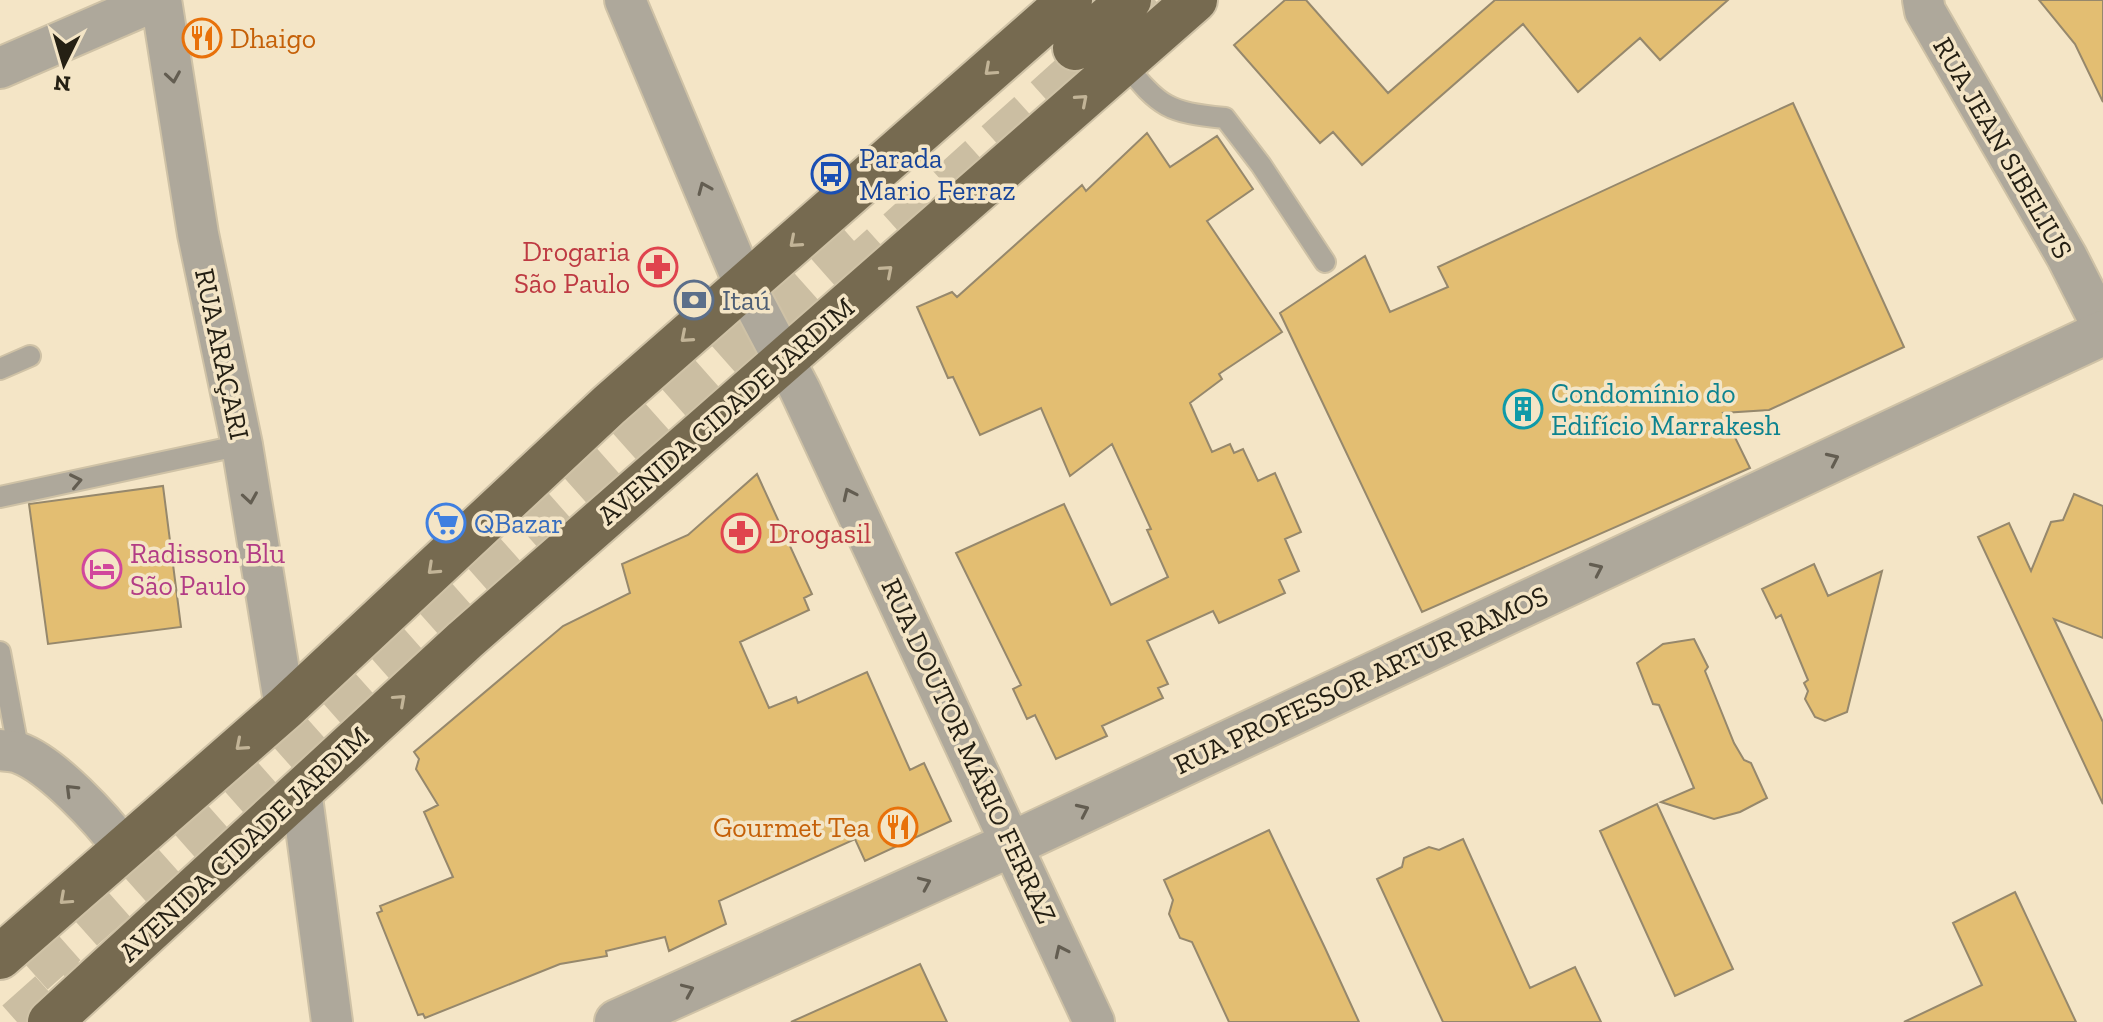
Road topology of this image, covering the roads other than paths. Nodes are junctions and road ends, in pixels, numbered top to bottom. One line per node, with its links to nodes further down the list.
1 (159, 0): 9 (street); 16 (street, RUA ARAÇARI, one-way to 16)
2 (625, 0): 11 (street, RUA DOUTOR MÁRIO FERRAZ, one-way to 2)
3 (1070, 0): 11 (highway, one-way to 11)
4 (1129, 0): 7 (highway)
5 (1195, 0): 8 (highway, AVENIDA CIDADE JARDIM)
6 (1924, 6): 12 (street, RUA JEAN SIBELIUS)
7 (1075, 48)
8 (1124, 63): 10 (lane); 14 (highway, AVENIDA CIDADE JARDIM, one-way to 8)
9 (0, 68)
10 (1325, 262)
11 (745, 286): 14 (street, RUA DOUTOR MÁRIO FERRAZ); 19 (highway, one-way to 19)
12 (2103, 330): 22 (street, RUA PROFESSOR ARTUR RAMOS, one-way to 12)
13 (30, 356): 15 (lane)
14 (785, 358): 21 (highway, AVENIDA CIDADE JARDIM, one-way to 14); 22 (street, RUA DOUTOR MÁRIO FERRAZ, one-way to 14)
15 (0, 369)
16 (242, 445): 17 (lane, one-way to 16); 19 (street, RUA ARAÇARI, one-way to 19)
17 (0, 497)
18 (0, 652): 20 (lane)
19 (285, 708): 23 (highway, one-way to 23)
20 (10, 751): 23 (street, one-way to 20)
21 (301, 790): 25 (highway, AVENIDA CIDADE JARDIM); 26 (street)
22 (1012, 844): 27 (street, RUA PROFESSOR ARTUR RAMOS, one-way to 22); 28 (street, RUA DOUTOR MÁRIO FERRAZ, one-way to 22)
23 (123, 848): 24 (highway, one-way to 24)
24 (0, 957)
25 (50, 1022)
26 (332, 1022)
27 (617, 1022)
28 (1094, 1022)

